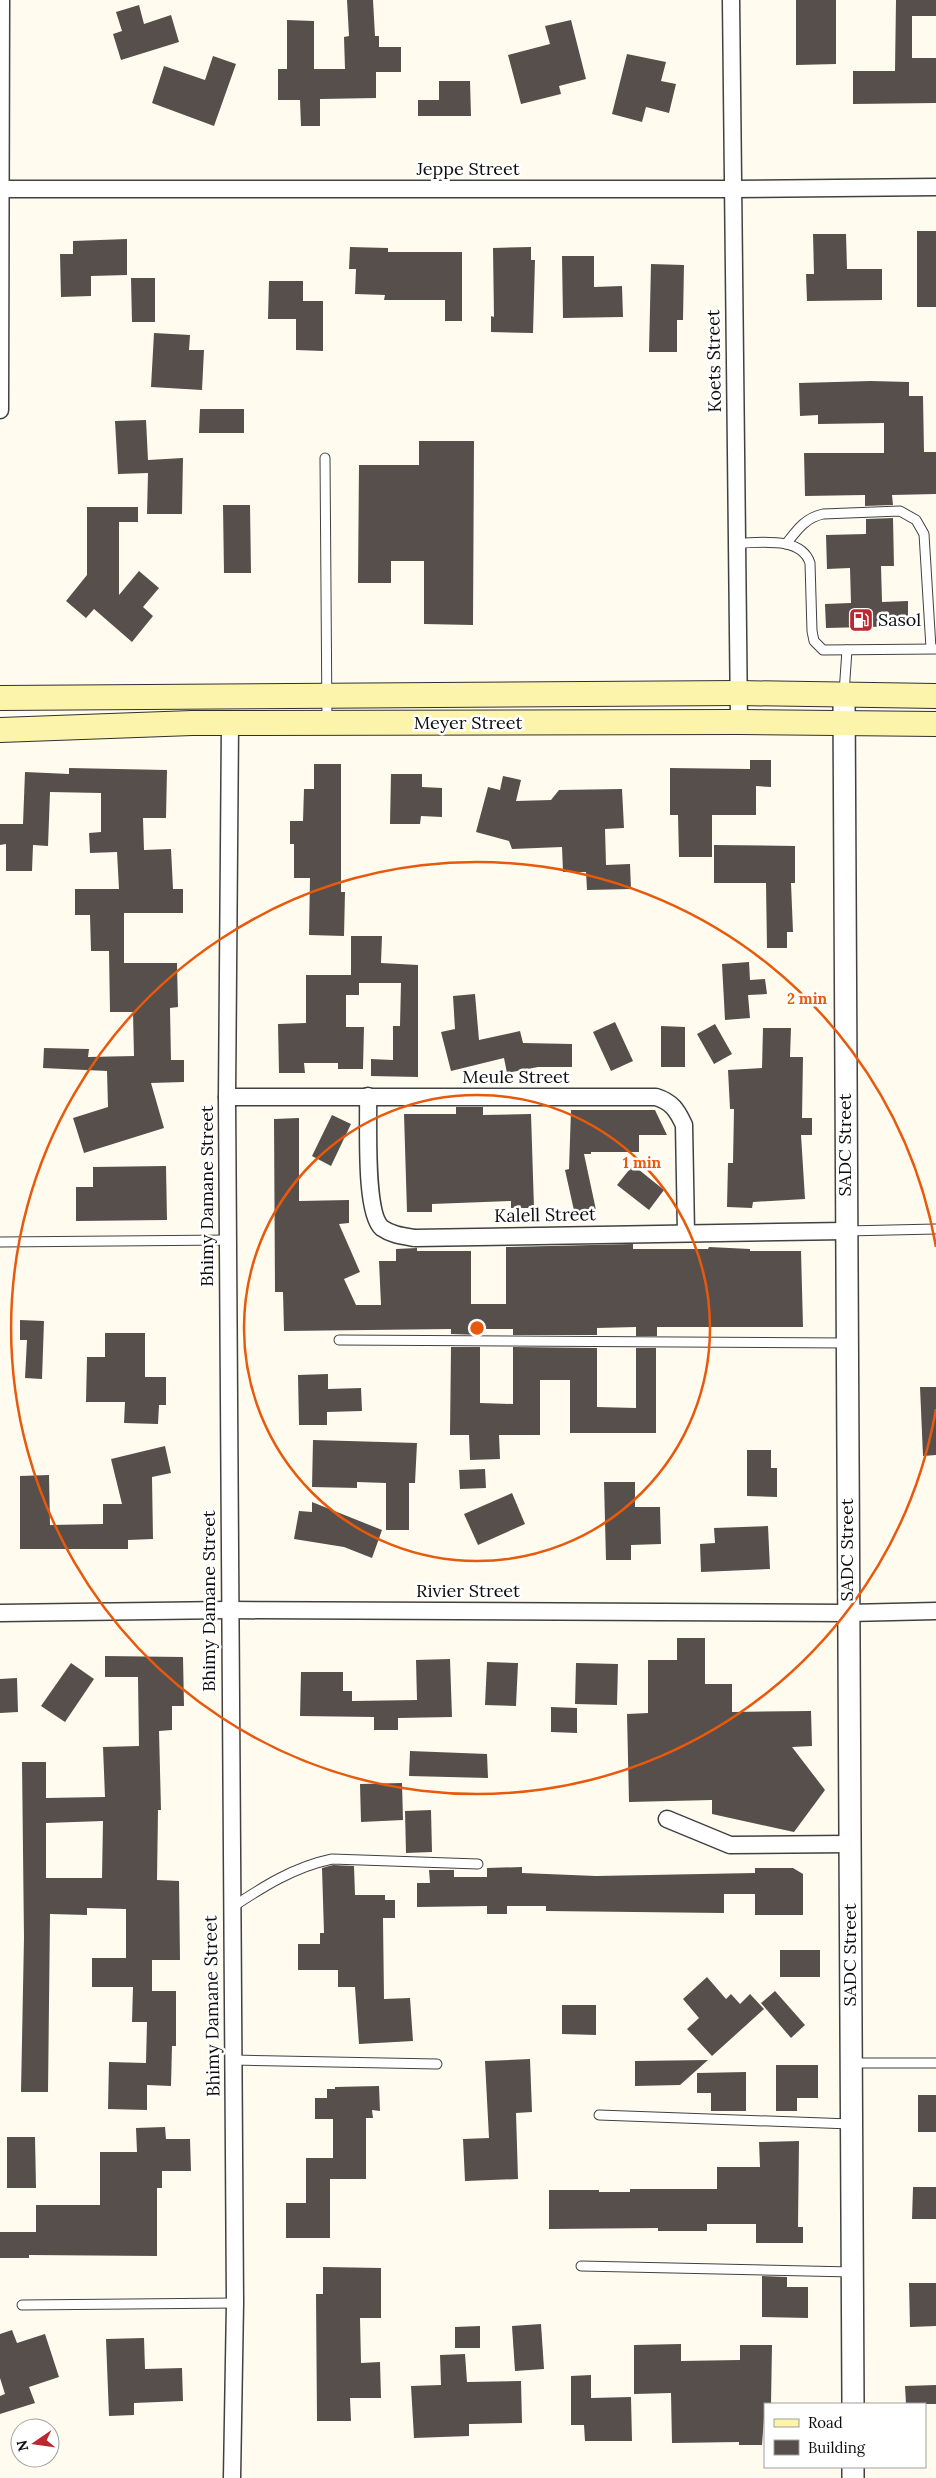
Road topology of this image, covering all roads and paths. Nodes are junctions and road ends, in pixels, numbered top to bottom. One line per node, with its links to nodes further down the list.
1 (1, 0): 4 (street)
2 (731, 0): 5 (street, Koets Street)
3 (936, 187): 5 (street, Jeppe Street)
4 (1, 189): 5 (street, Jeppe Street); 6 (street)
5 (732, 189): 8 (street, Koets Street)
6 (0, 410)
7 (325, 458): 13 (lane)
8 (737, 543): 9 (lane); 12 (street, Koets Street)
9 (786, 544): 10 (lane); 11 (lane)
10 (934, 649): 11 (lane)
11 (846, 650): 14 (lane)
12 (739, 693): 13 (main road); 14 (main road); 17 (street, Koets Street)
13 (328, 696): 16 (main road); 20 (lane)
14 (844, 696): 15 (main road); 18 (street, SADC Street)
15 (936, 696)
16 (0, 698)
17 (738, 722): 18 (main road, Meyer Street); 20 (main road, Meyer Street)
18 (845, 723): 21 (main road, Meyer Street); 26 (street, SADC Street)
19 (230, 724): 20 (main road, Meyer Street); 22 (main road, Meyer Street); 24 (street, Bhimy Damane Street)
20 (327, 724)
21 (936, 724)
22 (0, 730)
23 (368, 1096): 24 (street, Meule Street); 27 (street, Meule Street); 27 (street, Kalell Street)
24 (227, 1097): 28 (street, Bhimy Damane Street)
25 (936, 1229): 26 (lane)
26 (845, 1230): 27 (street, Kalell Street); 31 (street, SADC Street)
27 (686, 1233)
28 (228, 1240): 29 (lane); 32 (street, Bhimy Damane Street)
29 (0, 1242)
30 (338, 1340): 31 (lane)
31 (846, 1343): 35 (street, SADC Street)
32 (228, 1610): 34 (street, Rivier Street); 35 (street, Rivier Street); 39 (street, Bhimy Damane Street)
33 (936, 1611): 35 (street, Rivier Street)
34 (0, 1613)
35 (848, 1613): 37 (street, SADC Street)
36 (667, 1819): 37 (street)
37 (849, 1844): 41 (street, SADC Street)
38 (478, 1864): 39 (lane)
39 (231, 1908): 40 (street, Bhimy Damane Street)
40 (233, 2060): 43 (lane); 48 (street, Bhimy Damane Street)
41 (850, 2063): 42 (lane); 45 (street, SADC Street)
42 (936, 2063)
43 (437, 2064)
44 (599, 2115): 45 (lane)
45 (851, 2124): 47 (street, SADC Street)
46 (581, 2266): 47 (lane)
47 (852, 2272): 50 (street, SADC Street)
48 (235, 2303): 49 (lane); 51 (street, Bhimy Damane Street)
49 (22, 2305)
50 (853, 2403)
51 (232, 2478)

